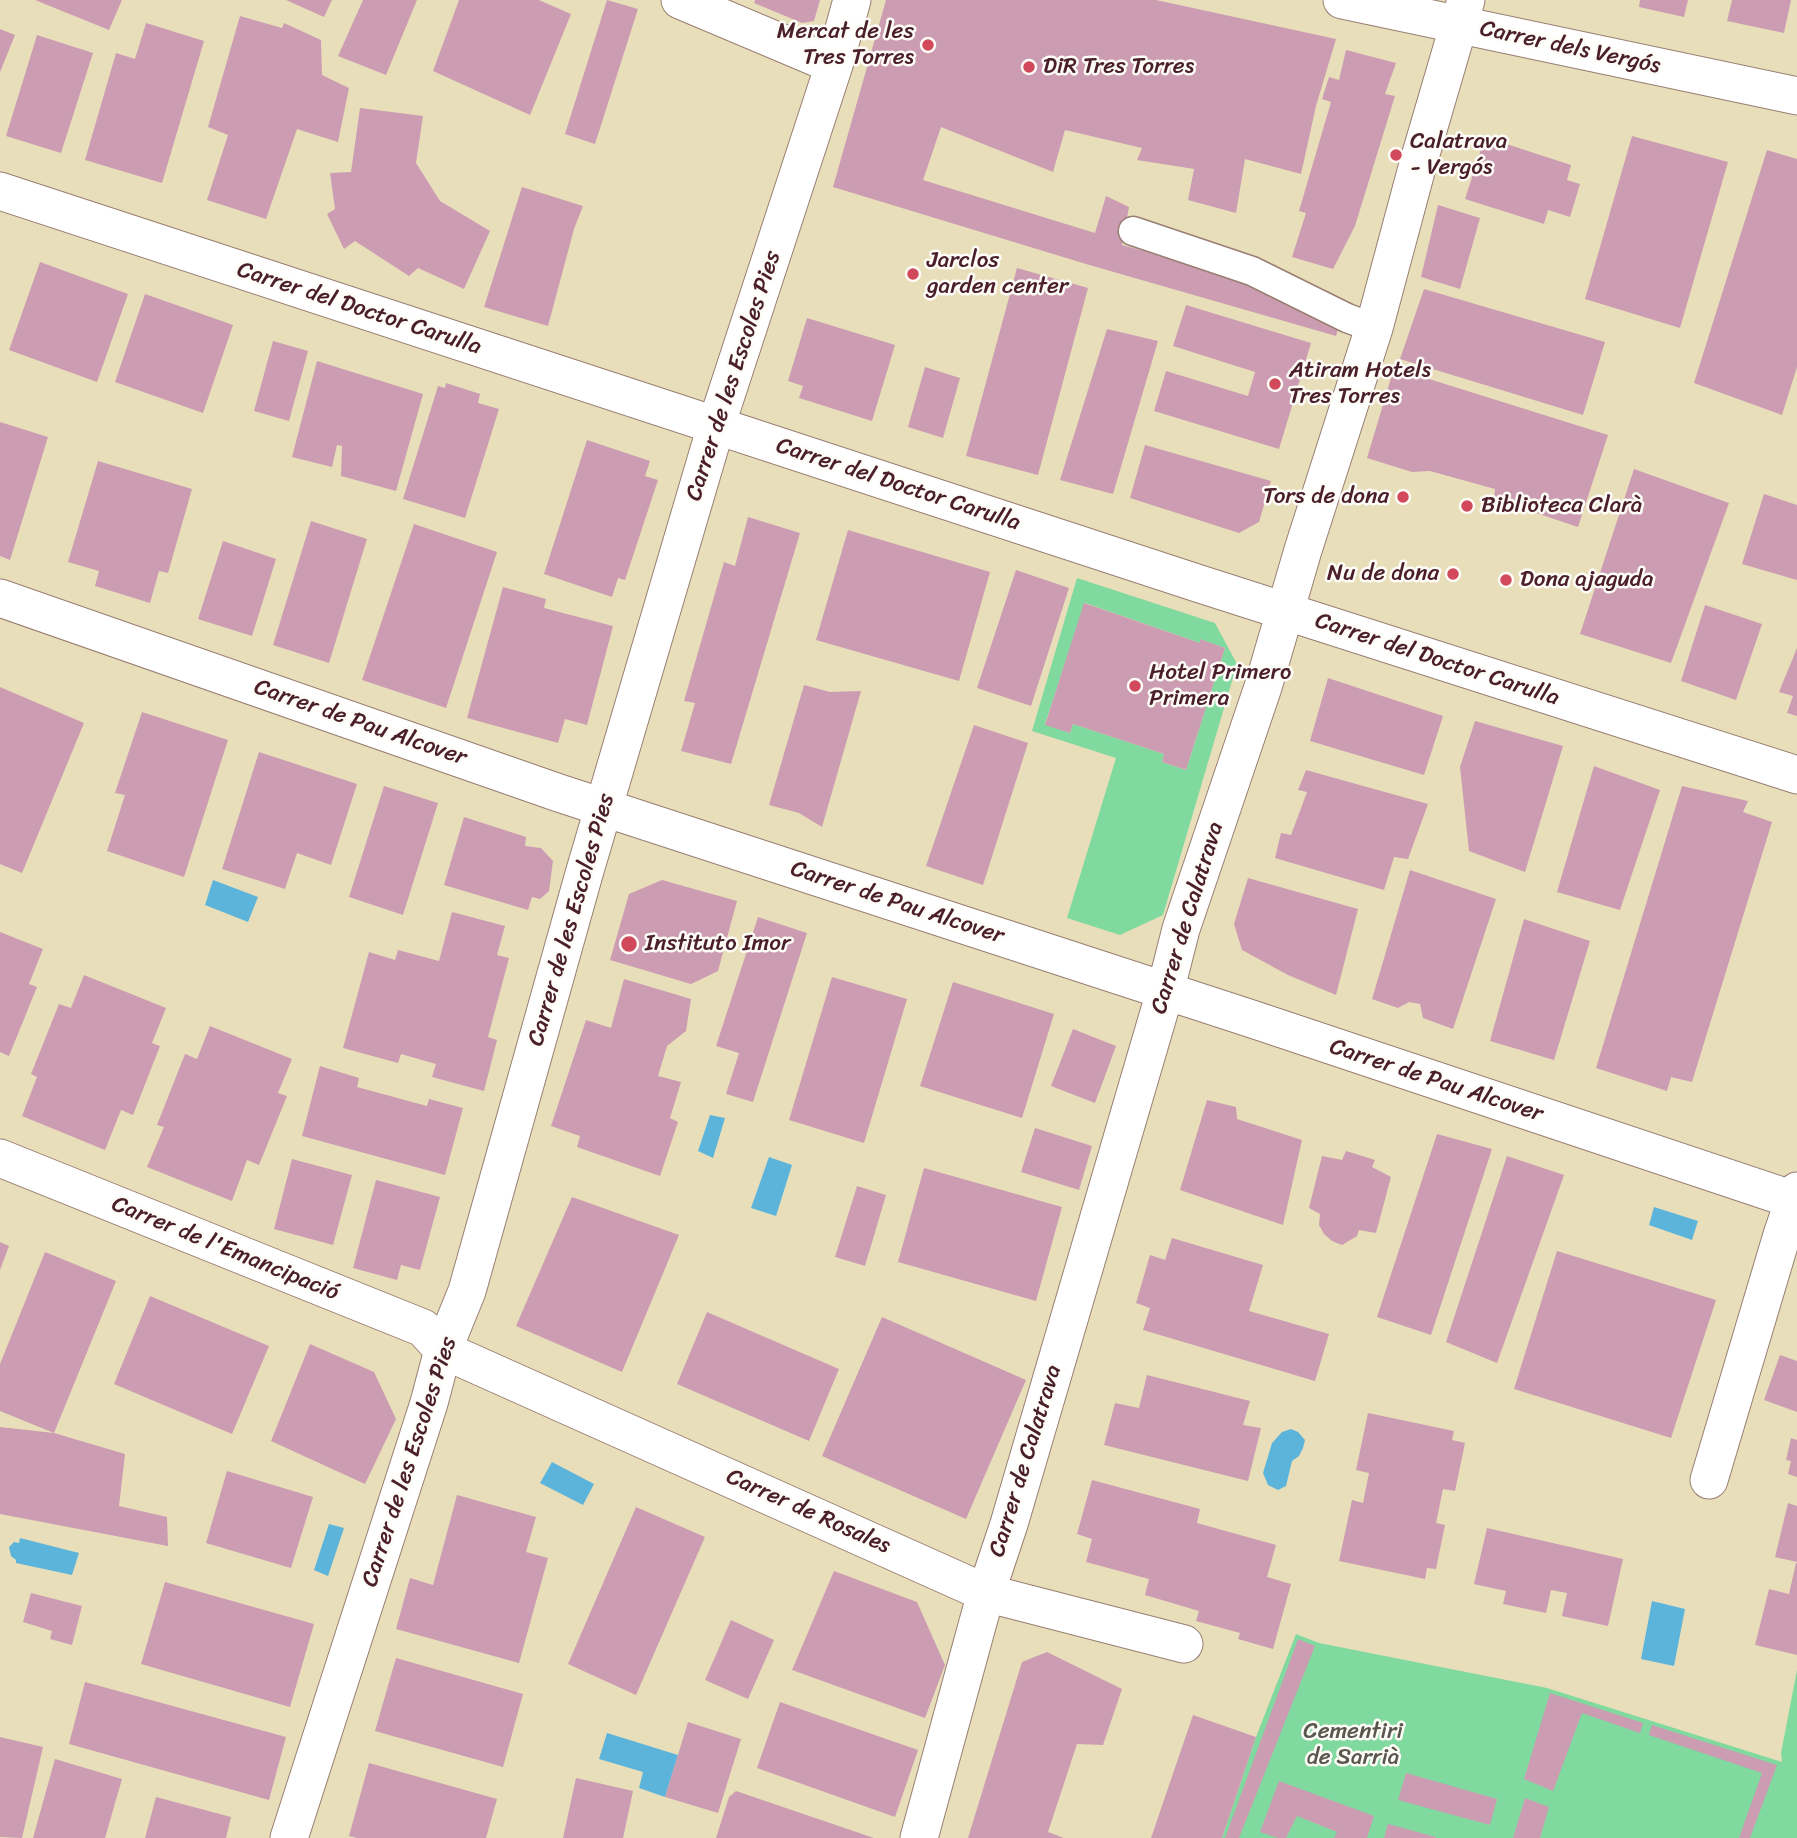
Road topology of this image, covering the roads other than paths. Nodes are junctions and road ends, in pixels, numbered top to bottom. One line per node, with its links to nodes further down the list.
1 (680, 0): 5 (street)
2 (852, 0): 5 (street, Carrer de les Escoles Pies)
3 (1342, 0): 4 (street, Carrer dels Vergós)
4 (1462, 13): 6 (street, Carrer dels Vergós); 9 (street, Carrer de Calatrava)
5 (834, 65): 10 (street, Carrer de les Escoles Pies)
6 (1797, 96)
7 (0, 191): 10 (street, Carrer del Doctor Carulla)
8 (1133, 231): 9 (street)
9 (1374, 328): 12 (street, Carrer de Calatrava)
10 (716, 426): 12 (street, Carrer del Doctor Carulla); 14 (street, Carrer de les Escoles Pies)
11 (0, 598): 14 (street, Carrer de Pau Alcover)
12 (1285, 611): 13 (street, Carrer del Doctor Carulla); 15 (street, Carrer de Calatrava)
13 (1797, 775)
14 (605, 808): 15 (street, Carrer de Pau Alcover); 18 (street, Carrer de les Escoles Pies)
15 (1165, 992): 17 (street, Carrer de Pau Alcover); 20 (street, Carrer de Calatrava)
16 (0, 1158): 18 (street, Carrer de l'Emancipació)
17 (1796, 1198): 19 (street)
18 (443, 1350): 20 (street, Carrer de Rosales); 22 (street, Carrer de les Escoles Pies)
19 (1709, 1480)
20 (986, 1593): 21 (street, Carrer de Rosales); 23 (street, Carrer de Calatrava)
21 (1184, 1643)
22 (289, 1838)
23 (919, 1838)

